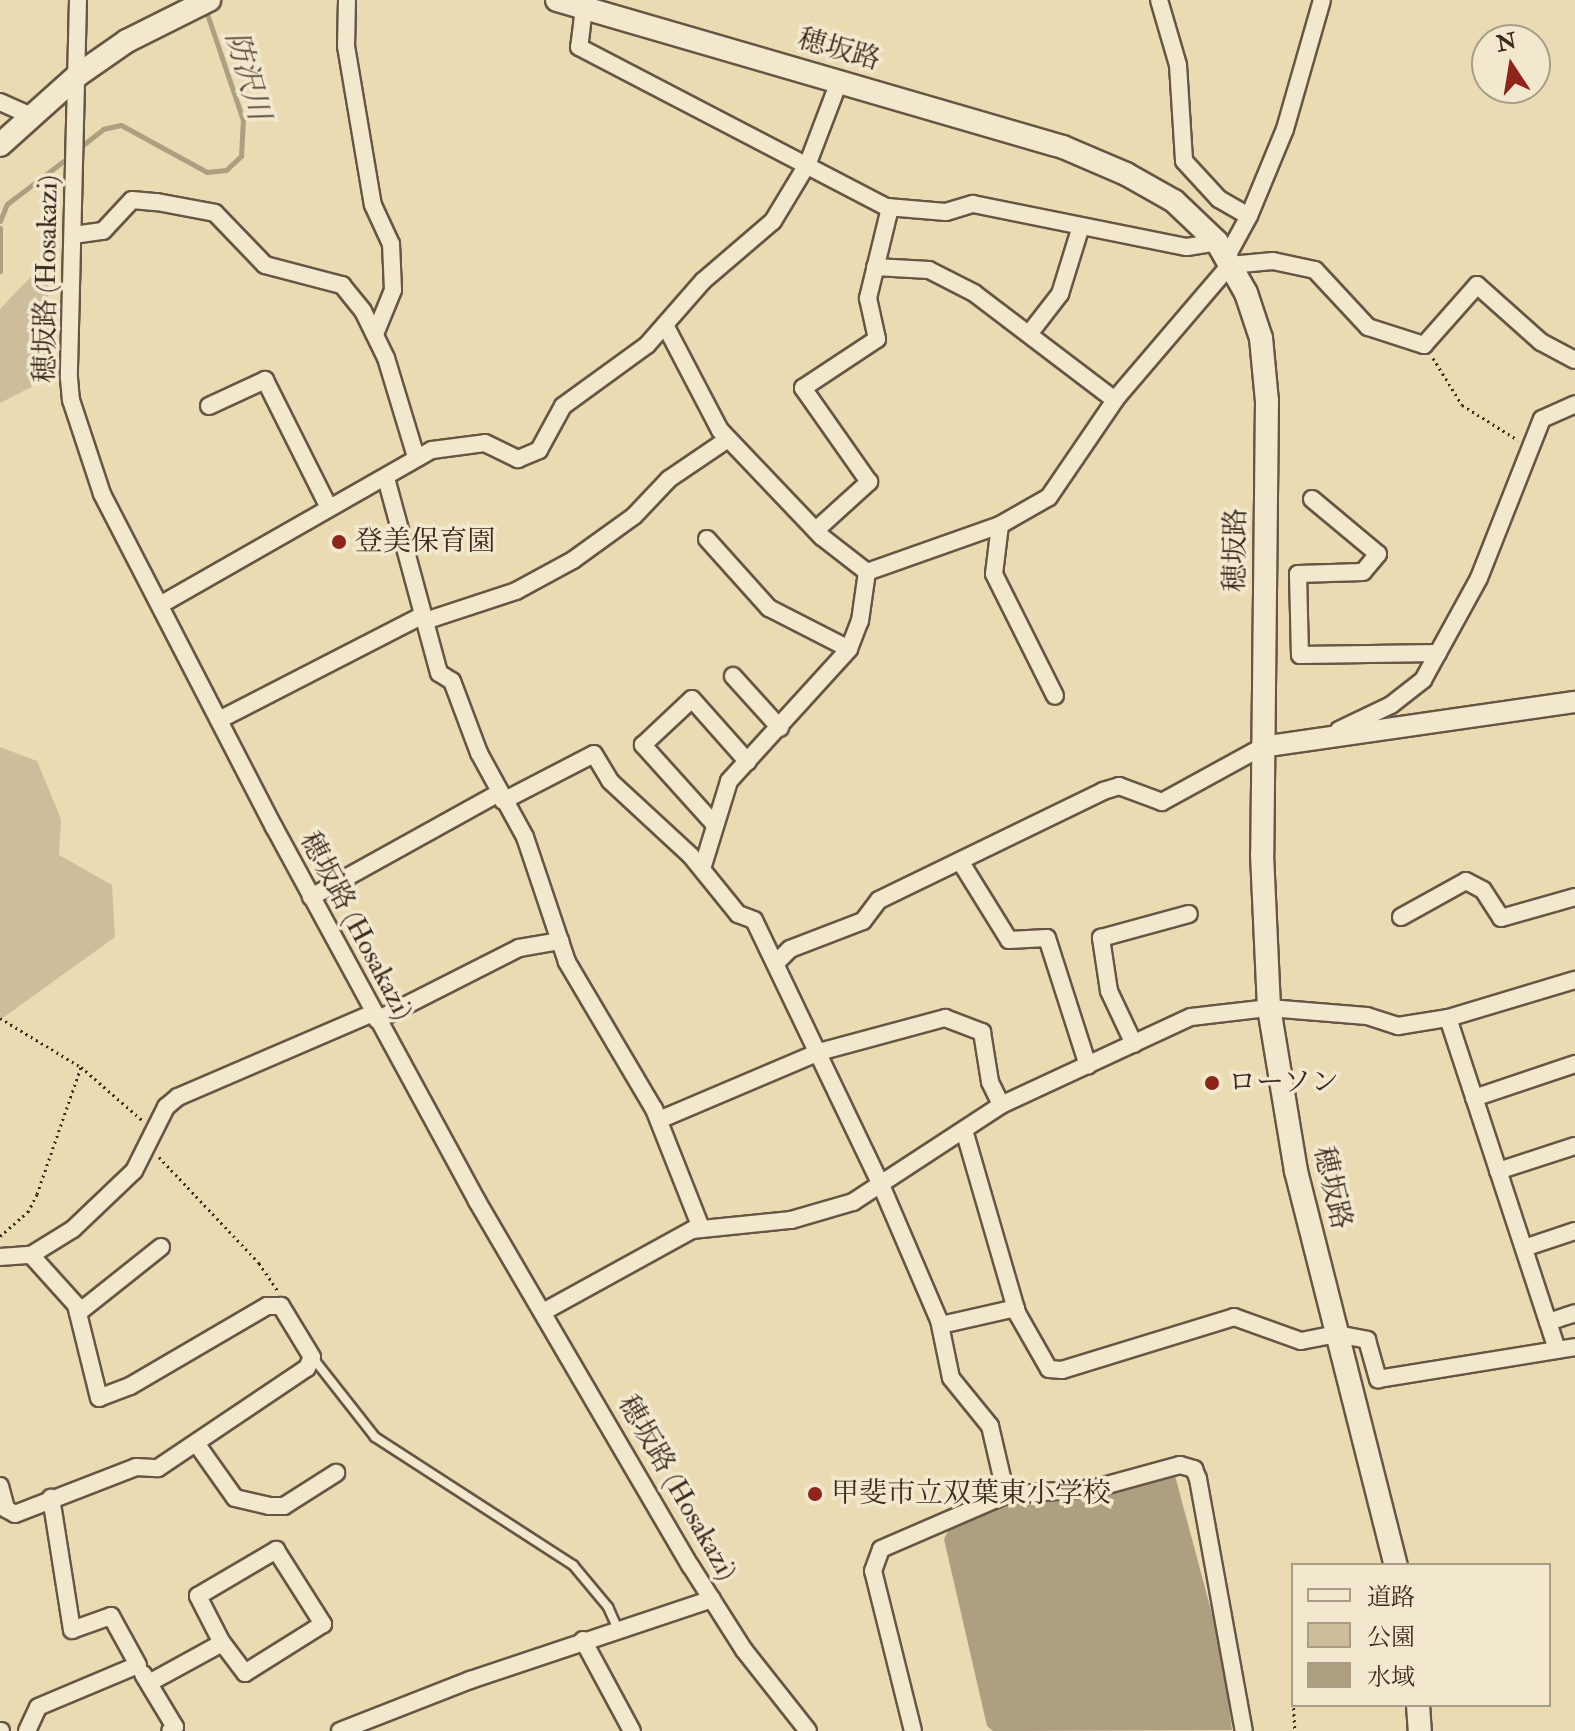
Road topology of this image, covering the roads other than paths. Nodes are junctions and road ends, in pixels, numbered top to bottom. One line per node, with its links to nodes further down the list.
1 (78, 0): 8 (street, 穂坂路 (Hosakazi))
2 (347, 0): 21 (street)
3 (557, 0): 7 (main road, 穂坂路)
4 (1159, 0): 15 (street)
5 (1322, 0): 15 (street)
6 (200, 3): 8 (main road)
7 (588, 6): 9 (main road, 穂坂路); 13 (street)
8 (78, 75): 11 (main road); 17 (street, 穂坂路 (Hosakazi))
9 (839, 82): 13 (street); 18 (main road, 穂坂路)
10 (0, 102): 11 (street)
11 (29, 115): 12 (main road)
12 (0, 145)
13 (808, 163): 14 (street); 20 (street)
14 (890, 208): 16 (street); 19 (street)
15 (1249, 216): 18 (street)
16 (1081, 226): 18 (street); 22 (street)
17 (73, 235): 21 (street); 36 (street, 穂坂路 (Hosakazi))
18 (1224, 255): 23 (street); 24 (street); 46 (main road, 穂坂路)
19 (875, 267): 22 (street); 33 (street)
20 (665, 325): 27 (street); 28 (street)
21 (375, 334): 28 (street)
22 (1029, 334): 24 (street)
23 (1575, 360)
24 (1115, 400): 32 (street)
25 (1575, 404): 39 (street)
26 (209, 406): 31 (street)
27 (728, 439): 33 (street); 37 (street)
28 (416, 457): 29 (street)
29 (386, 478): 31 (street); 37 (street)
30 (1312, 499): 39 (street)
31 (329, 508): 36 (street)
32 (1000, 525): 35 (street); 41 (street)
33 (816, 530): 35 (street)
34 (707, 539): 38 (street)
35 (867, 572): 38 (street)
36 (160, 605): 43 (street, 穂坂路 (Hosakazi))
37 (424, 618): 43 (street); 48 (street)
38 (849, 649): 44 (street)
39 (1438, 653): 45 (street)
40 (733, 676): 44 (street)
41 (1055, 696)
42 (1575, 702): 45 (street)
43 (219, 720): 52 (street, 穂坂路 (Hosakazi))
44 (780, 728): 47 (street)
45 (1311, 739): 46 (street)
46 (1262, 747): 50 (street); 59 (main road, 穂坂路)
47 (748, 762): 49 (street); 49 (street)
48 (501, 797): 51 (street); 52 (street); 56 (street)
49 (715, 825): 51 (street)
50 (960, 861): 57 (street); 65 (street)
51 (702, 869): 57 (street)
52 (311, 897): 60 (street, 穂坂路 (Hosakazi))
53 (1575, 897): 55 (street)
54 (1189, 914): 62 (street)
55 (1401, 917)
56 (560, 941): 60 (street); 68 (street)
57 (777, 962): 63 (street)
58 (1575, 980): 61 (street)
59 (1269, 1008): 61 (street); 62 (street); 85 (main road, 穂坂路)
60 (375, 1016): 77 (street); 80 (street, 穂坂路 (Hosakazi))
61 (1448, 1018): 66 (street)
62 (1134, 1044): 65 (street)
63 (819, 1052): 67 (street); 68 (street); 72 (street)
64 (1575, 1064): 66 (street)
65 (1088, 1066): 67 (street)
66 (1474, 1098): 71 (street)
67 (1001, 1105): 69 (street)
68 (659, 1120): 73 (street)
69 (964, 1130): 72 (street); 79 (street)
70 (1575, 1146): 71 (street)
71 (1498, 1171): 76 (street)
72 (881, 1185): 73 (street); 84 (street)
73 (701, 1228): 80 (street)
74 (1575, 1231): 76 (street)
75 (161, 1247): 81 (street)
76 (1524, 1248): 83 (street)
77 (31, 1255): 78 (street); 81 (street)
78 (0, 1257)
79 (1016, 1308): 84 (street); 85 (street)
80 (543, 1312): 95 (street, 穂坂路 (Hosakazi))
81 (78, 1313): 88 (street)
82 (1575, 1313): 83 (street)
83 (1548, 1322): 87 (street)
84 (941, 1325): 92 (street)
85 (1337, 1334): 87 (street); 94 (main road, 穂坂路)
86 (1575, 1347): 87 (street)
87 (1557, 1350)
88 (312, 1357): 89 (street); 96 (lane)
89 (196, 1443): 90 (street); 93 (street)
90 (336, 1473)
91 (0, 1486): 93 (street)
92 (1006, 1495): 107 (street); 108 (street)
93 (51, 1498): 99 (street)
94 (1395, 1563)
95 (712, 1599): 96 (street); 106 (street, 穂坂路 (Hosakazi))
96 (618, 1629): 97 (street)
97 (583, 1640): 102 (street); 105 (street)
98 (222, 1643): 98 (street); 100 (street)
99 (138, 1665): 100 (street); 103 (street)
100 (149, 1683): 104 (street)
101 (1418, 1707): 109 (main road)
102 (344, 1730)
103 (27, 1731)
104 (170, 1731)
105 (632, 1731)
106 (808, 1731)
107 (913, 1731)
108 (1244, 1731)
109 (1420, 1731)

